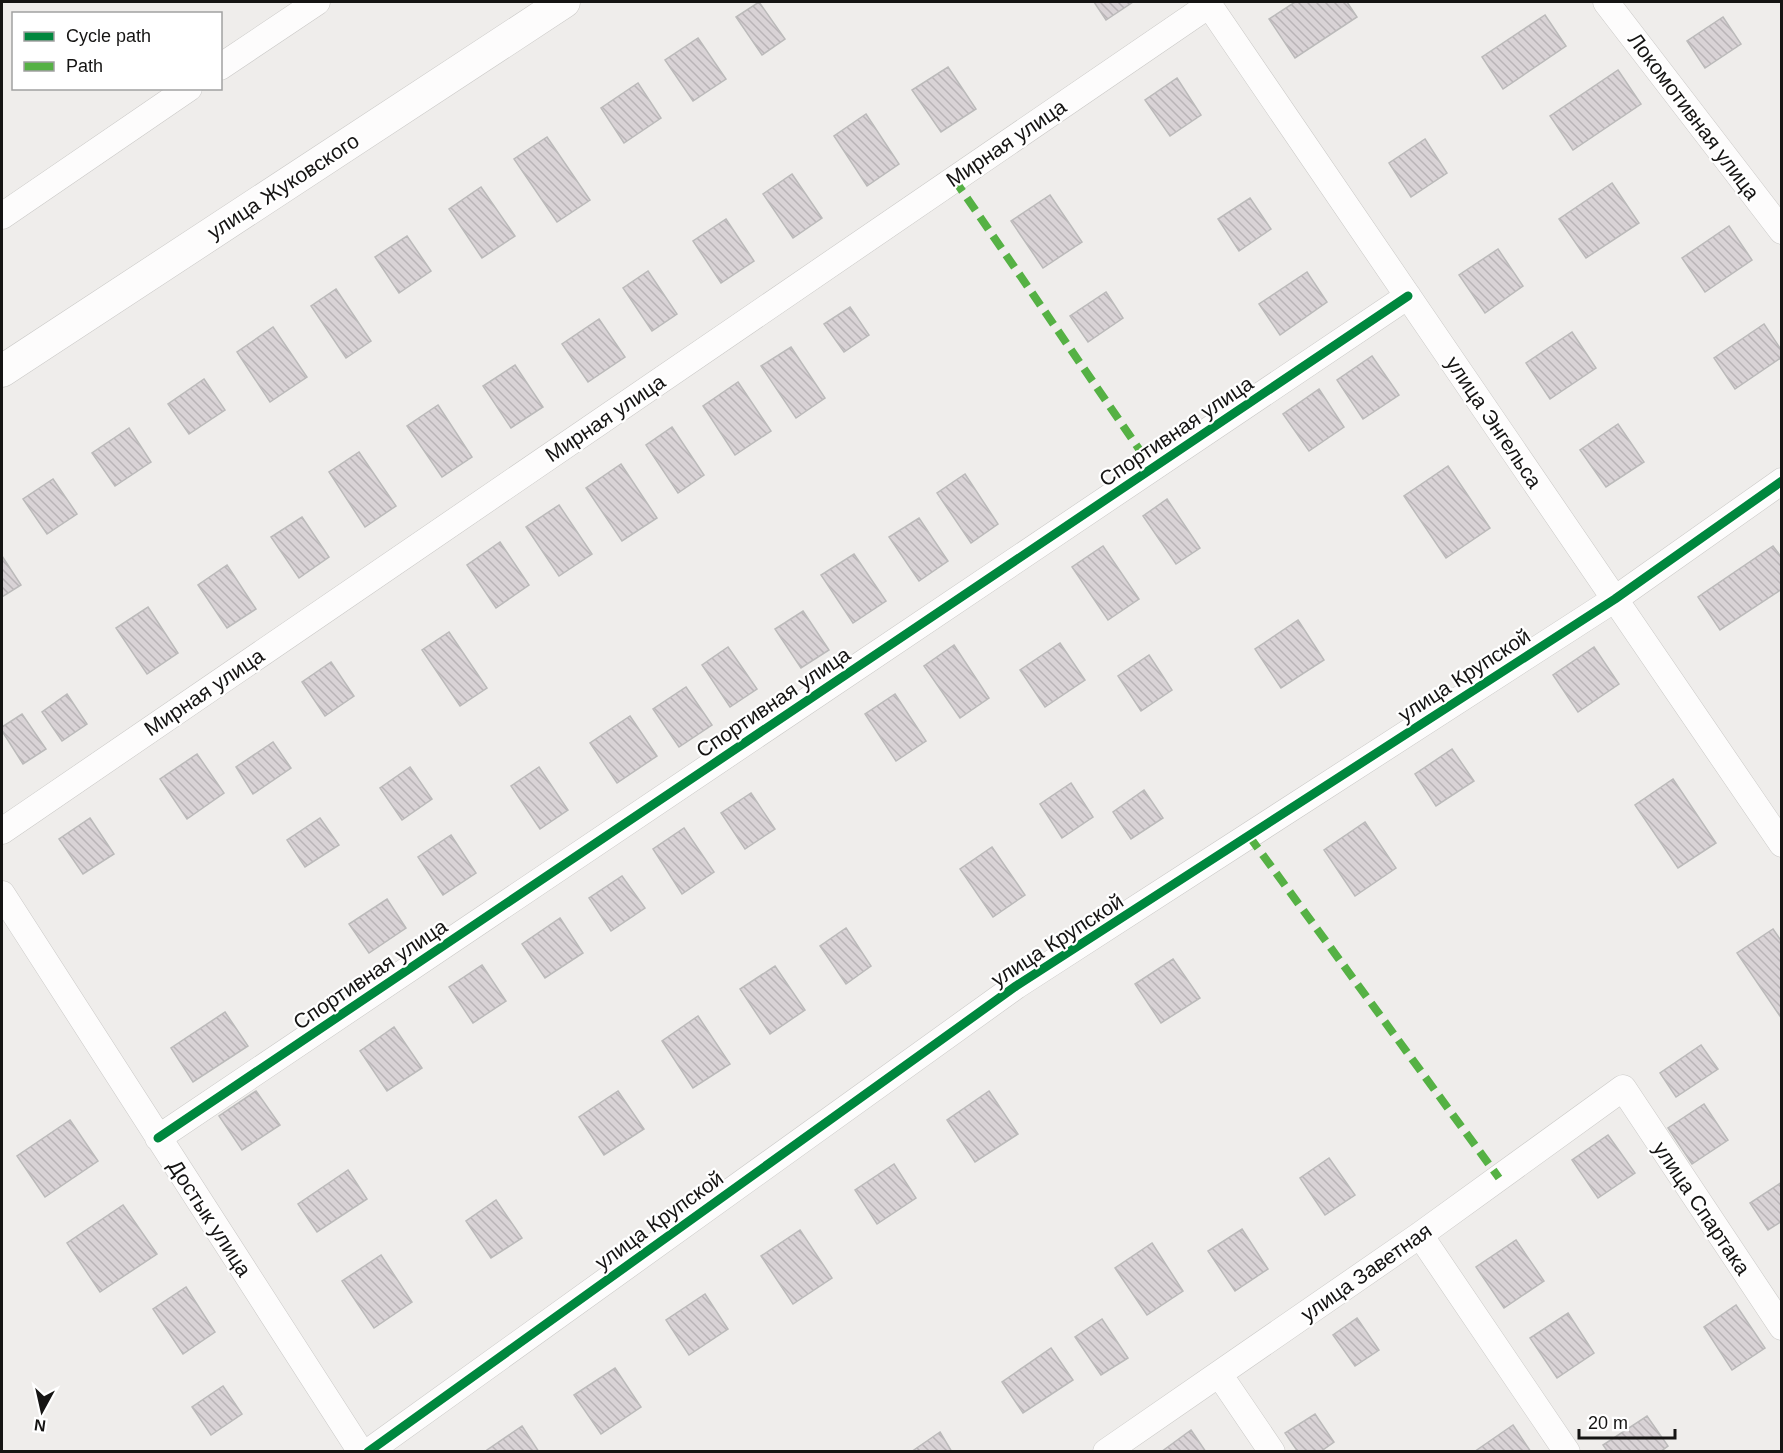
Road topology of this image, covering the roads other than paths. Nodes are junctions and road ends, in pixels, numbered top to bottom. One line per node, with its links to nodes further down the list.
1 (317, 2): 5 (street)
2 (564, 2): 10 (street, улица Жуковского)
3 (1606, 2): 8 (street, Локомотивная улица)
4 (1208, 3): 9 (street, улица Энгельса); 13 (street, Мирная улица)
5 (222, 66)
6 (186, 90): 7 (street)
7 (2, 216)
8 (1782, 231)
9 (1408, 296): 12 (street, улица Энгельса); 17 (street, Спортивная улица)
10 (2, 371)
11 (1782, 482): 12 (street, улица Крупской)
12 (1615, 599): 14 (street, улица Энгельса); 22 (street, улица Крупской)
13 (2, 831)
14 (1782, 844)
15 (2, 894): 17 (street, Достык улица)
16 (1623, 1089): 18 (street, улица Заветная); 19 (street, улица Спартака)
17 (159, 1138): 21 (street, Достык улица)
18 (1420, 1235): 20 (street, улица Заветная); 25 (street)
19 (1782, 1327)
20 (1219, 1374): 23 (street, улица Заветная); 24 (street)
21 (360, 1452)
22 (368, 1452)
23 (1106, 1452)
24 (1272, 1452)
25 (1567, 1452)

